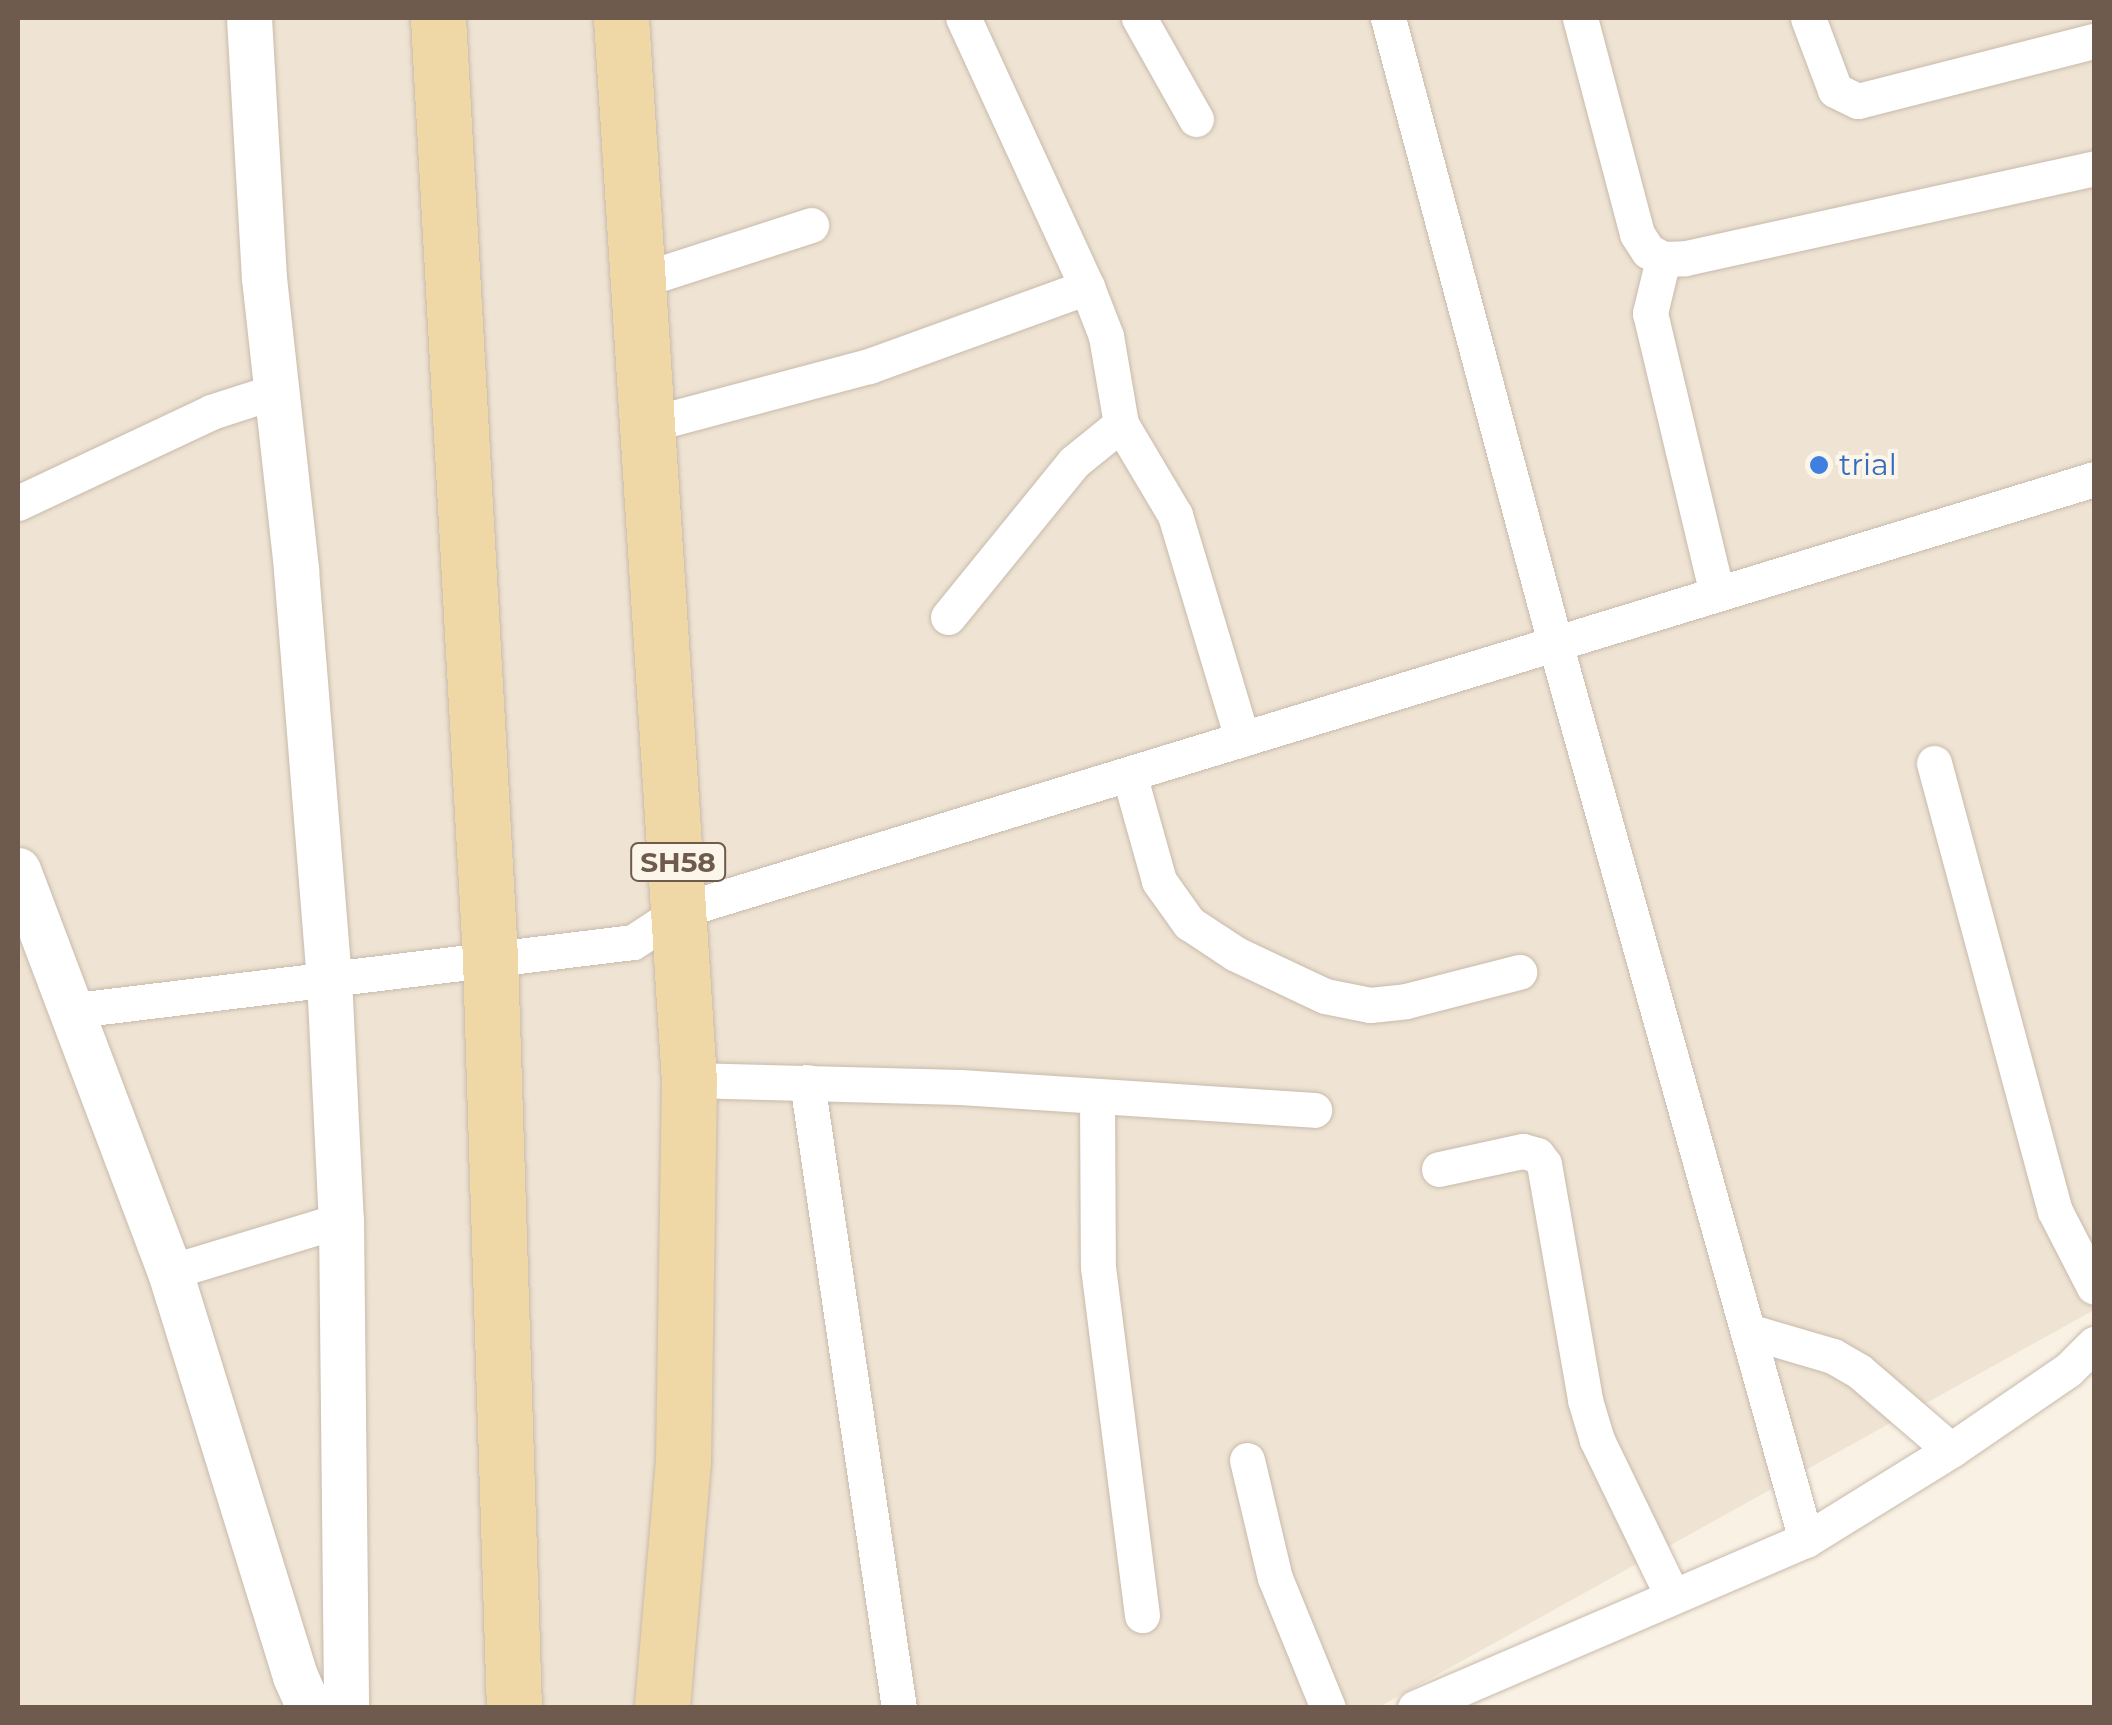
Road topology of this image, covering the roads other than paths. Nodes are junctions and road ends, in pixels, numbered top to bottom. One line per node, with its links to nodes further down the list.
1 (248, 18): 16 (street)
2 (438, 18): 29 (main road)
3 (620, 18): 14 (main road, SH58)
4 (964, 18): 15 (street)
5 (1139, 18): 10 (street)
6 (1388, 18): 23 (street)
7 (1580, 18): 13 (street)
8 (1808, 18): 9 (street)
9 (2094, 41)
10 (1196, 119)
11 (2094, 168): 13 (street)
12 (811, 225): 14 (street)
13 (1663, 259): 21 (street)
14 (638, 281): 17 (main road, SH58)
15 (1088, 287): 17 (street); 18 (street)
16 (276, 391): 20 (street); 31 (street)
17 (647, 424): 28 (main road, SH58)
18 (1121, 424): 22 (street); 24 (street)
19 (2094, 478): 21 (street)
20 (18, 503)
21 (1717, 594): 23 (street)
22 (948, 617)
23 (1555, 643): 24 (street); 41 (street)
24 (1242, 739): 26 (street)
25 (1934, 763): 40 (street)
26 (1129, 774): 28 (street); 30 (street)
27 (18, 870): 32 (street)
28 (682, 910): 29 (street); 33 (main road, SH58)
29 (490, 958): 31 (street); 50 (main road)
30 (1520, 972)
31 (329, 978): 32 (street); 38 (street)
32 (68, 1010): 39 (street)
33 (689, 1080): 34 (street); 51 (main road, SH58)
34 (808, 1082): 35 (street); 52 (street)
35 (1098, 1096): 36 (street); 47 (street)
36 (1314, 1110)
37 (1439, 1170): 46 (street)
38 (341, 1220): 39 (street); 49 (street)
39 (170, 1272): 48 (street)
40 (2094, 1287)
41 (1748, 1331): 43 (street); 45 (street)
42 (2094, 1344): 43 (street)
43 (1951, 1450): 45 (street)
44 (1247, 1460): 53 (street)
45 (1806, 1540): 46 (street)
46 (1674, 1597): 54 (street)
47 (1142, 1616)
48 (309, 1708)
49 (346, 1708)
50 (514, 1708)
51 (662, 1708)
52 (899, 1708)
53 (1328, 1708)
54 (1415, 1708)

